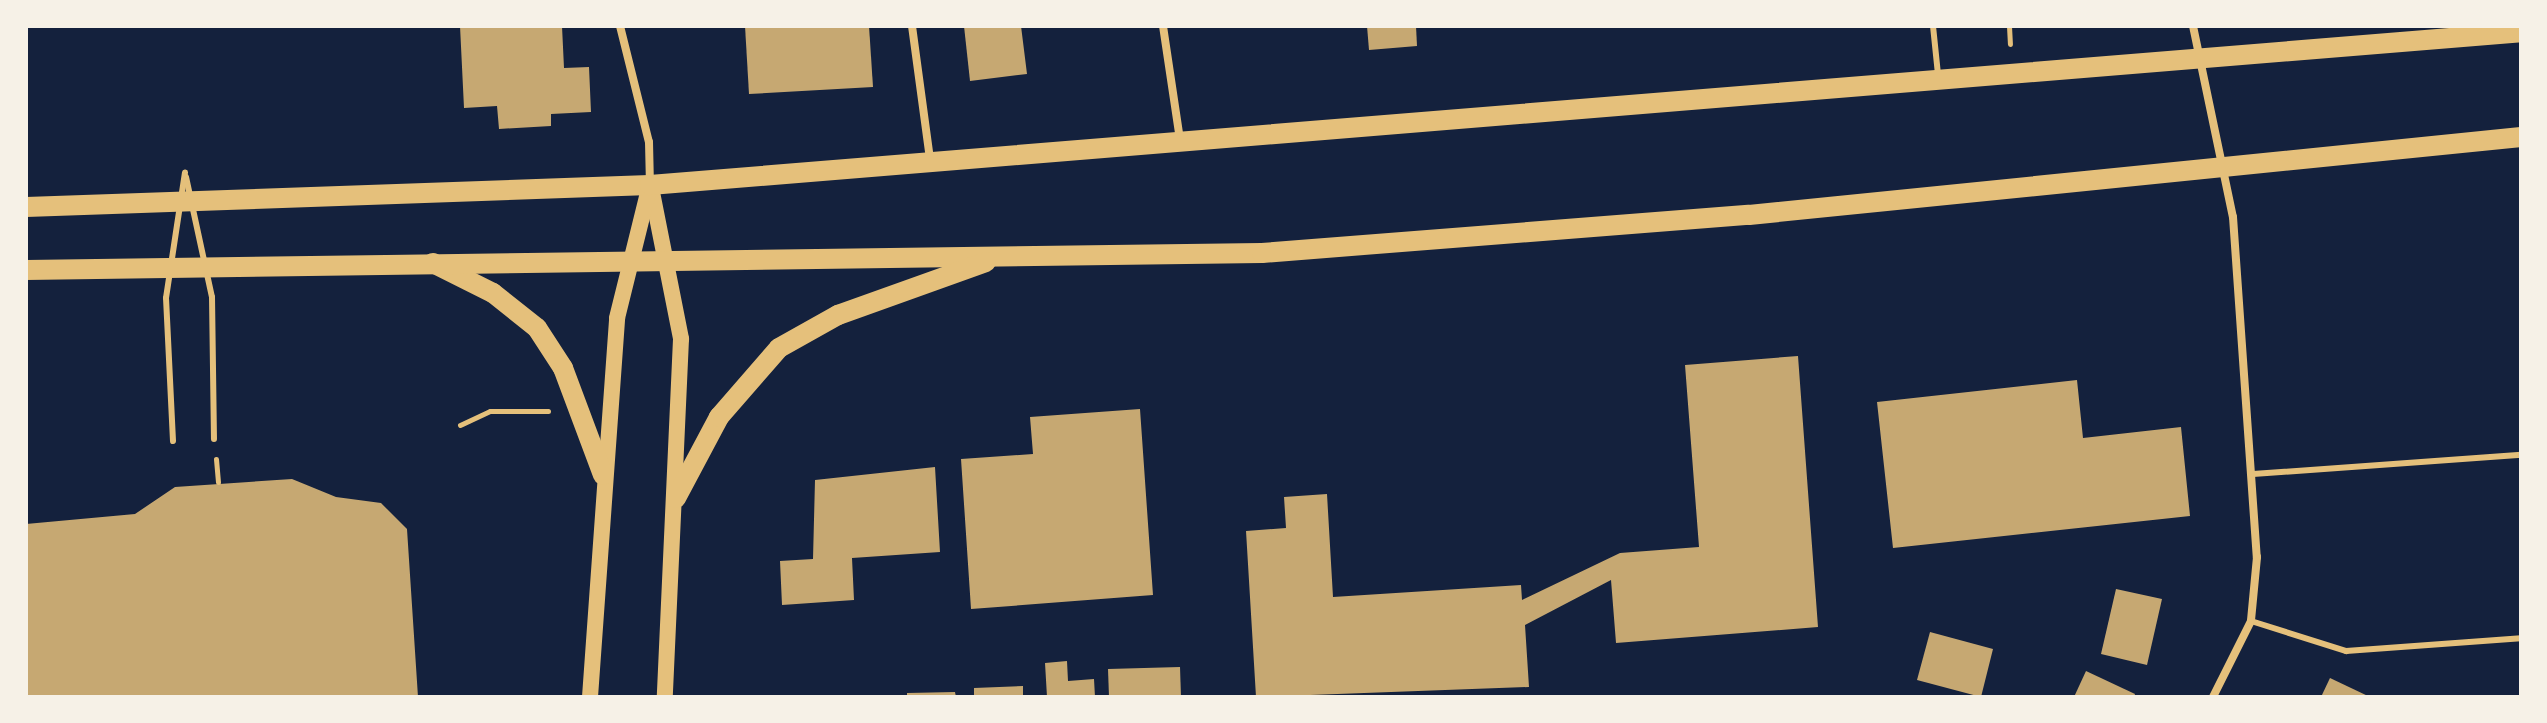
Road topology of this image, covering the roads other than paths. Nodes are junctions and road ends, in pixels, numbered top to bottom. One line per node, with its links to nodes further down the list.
1 (620, 26): 13 (street)
2 (912, 26): 11 (street)
3 (1163, 26): 10 (street)
4 (1933, 26): 8 (lane)
5 (2193, 26): 7 (street)
6 (2521, 32): 7 (main road)
7 (2200, 59): 8 (main road); 12 (street)
8 (1939, 80): 10 (main road)
9 (2521, 137): 12 (main road)
10 (1181, 143): 11 (main road)
11 (931, 163): 13 (main road)
12 (2224, 167): 16 (main road); 26 (street)
13 (650, 185): 14 (main road); 17 (main road); 18 (main road)
14 (186, 202): 15 (main road); 20 (lane); 21 (lane)
15 (26, 207)
16 (997, 257): 17 (main road); 28 (main road)
17 (668, 258): 18 (main road); 28 (main road)
18 (629, 259): 19 (main road); 27 (main road)
19 (430, 262): 20 (main road); 27 (main road)
20 (206, 267): 21 (main road); 23 (lane)
21 (171, 268): 22 (main road); 24 (lane)
22 (26, 270)
23 (214, 439)
24 (173, 441)
25 (2521, 455): 26 (lane)
26 (2253, 474): 29 (street)
27 (603, 475): 31 (main road)
28 (676, 498): 32 (main road)
29 (2251, 621): 30 (lane); 33 (street)
30 (2521, 638)
31 (590, 697)
32 (665, 697)
33 (2213, 697)

